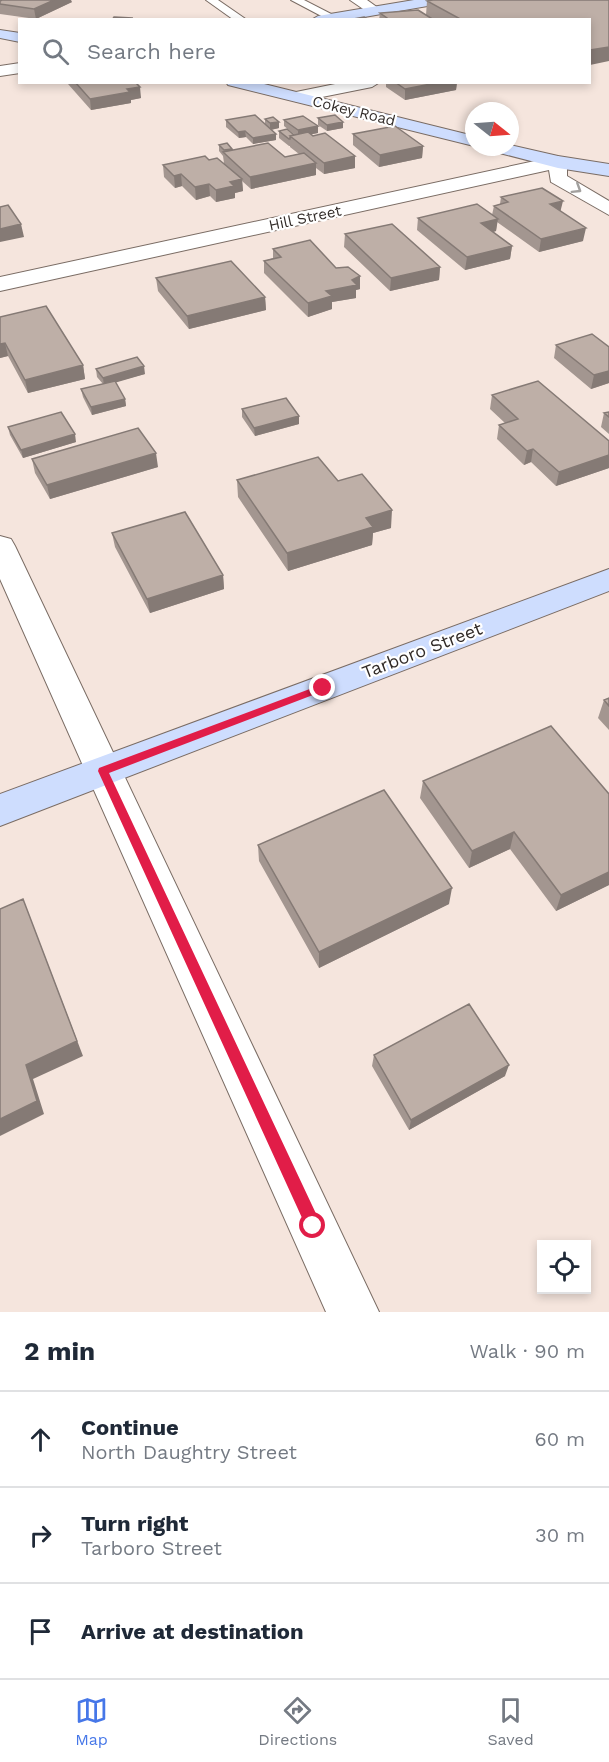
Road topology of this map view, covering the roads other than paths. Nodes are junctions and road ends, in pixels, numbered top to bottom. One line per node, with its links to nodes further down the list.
1 (211, 0): 6 (lane)
2 (296, 0): 7 (lane)
3 (357, 0): 5 (street)
4 (439, 0): 5 (street)
5 (374, 10): 7 (street)
6 (239, 18)
7 (324, 18)
8 (0, 34): 9 (street)
9 (18, 38)
10 (18, 68): 11 (street)
11 (0, 71)
12 (242, 84): 14 (street, Cokey Road)
13 (362, 84): 14 (street)
14 (297, 97): 15 (street, Cokey Road)
15 (465, 139)
16 (609, 151): 18 (street, Hill Street)
17 (519, 152): 18 (street)
18 (558, 162): 19 (street); 20 (street, one-way to 20); 21 (street, Hill Street)
19 (609, 170)
20 (609, 209)
21 (0, 284)
22 (0, 546): 24 (street)
23 (609, 579): 24 (street, Tarboro Street)
24 (103, 771): 25 (street, Tarboro Street); 26 (street)
25 (0, 810)
26 (353, 1312)

